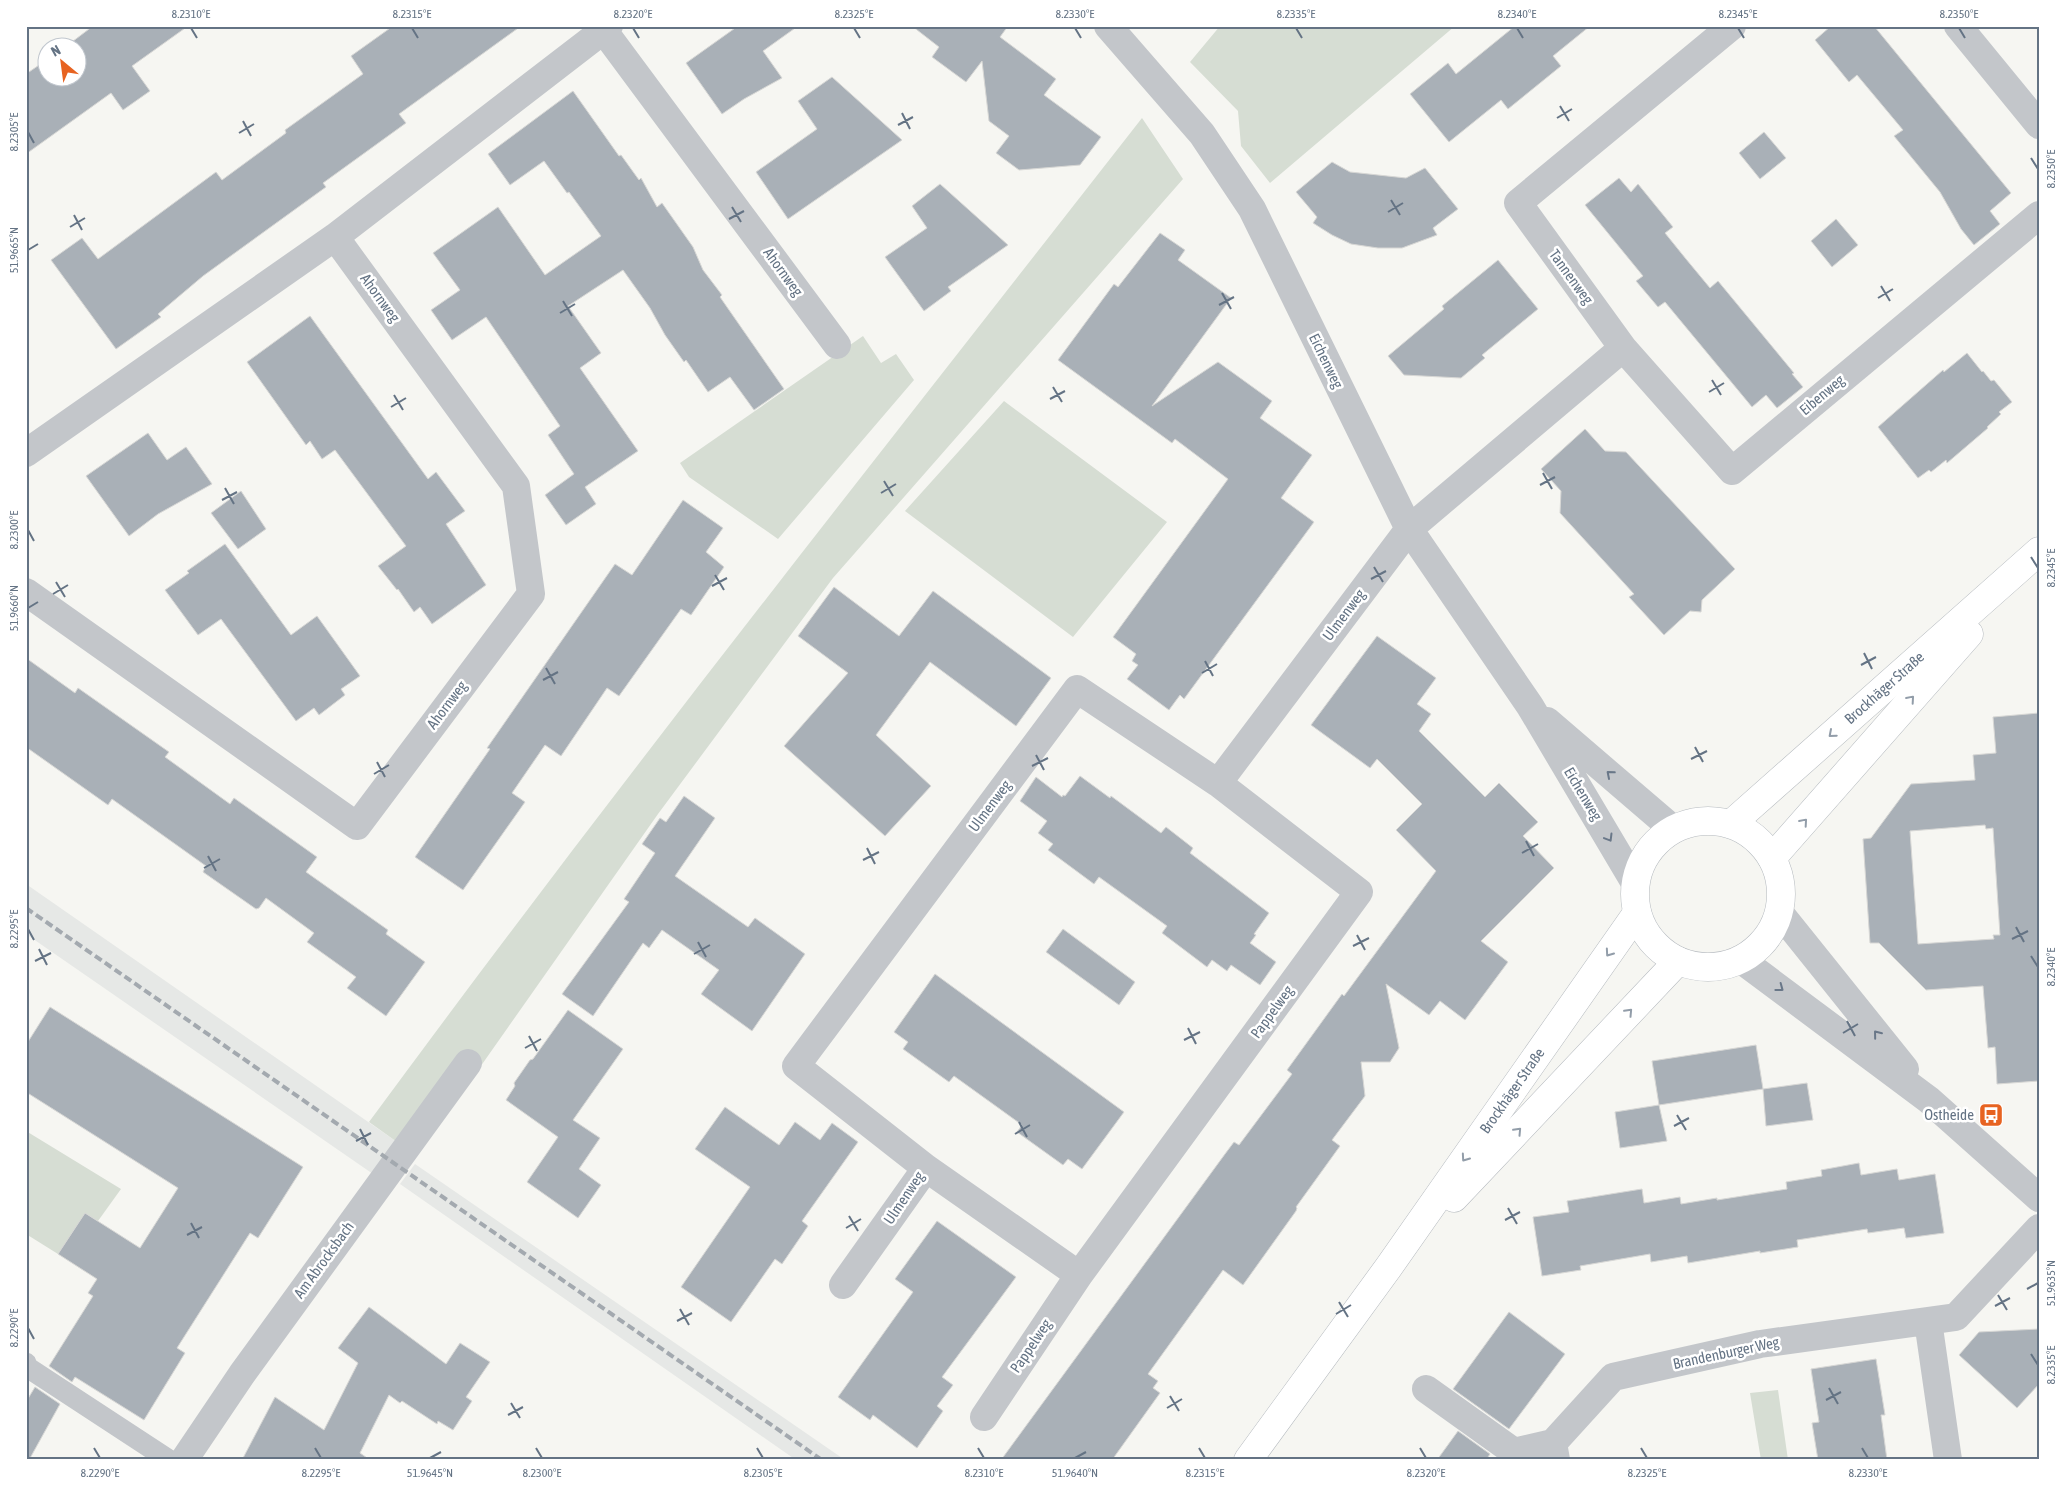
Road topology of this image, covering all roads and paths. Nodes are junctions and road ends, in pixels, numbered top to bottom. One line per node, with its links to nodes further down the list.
1 (1108, 26): 11 (street, Eichenweg)
2 (1732, 26): 9 (street, Tannenweg)
3 (1958, 26): 5 (street)
4 (607, 28): 7 (street, Ahornweg); 8 (street, Ahornweg)
5 (2039, 125)
6 (2039, 215): 9 (street, Eibenweg)
7 (335, 237): 10 (street, Ahornweg); 14 (street, Ahornweg)
8 (837, 345)
9 (1623, 348): 11 (street)
10 (26, 453)
11 (1409, 529): 15 (street, Eichenweg); 16 (street, Ulmenweg)
12 (2039, 551): 17 (street, Brockhäger Straße, one-way to 17)
13 (2039, 558): 19 (street, Brockhäger Straße, one-way to 13)
14 (26, 592)
15 (1530, 706): 18 (street, Eichenweg, one-way to 15); 20 (street, Eichenweg, one-way to 20)
16 (1218, 783): 27 (street, Ulmenweg); 31 (street, Pappelweg)
17 (1731, 824): 18 (street); 19 (street)
18 (1673, 829): 20 (street)
19 (1772, 858): 21 (street)
20 (1635, 883): 22 (street)
21 (1779, 912): 23 (street); 26 (street, one-way to 21)
22 (1637, 913): 24 (street); 30 (street, Brockhäger Straße, one-way to 30)
23 (1740, 959): 24 (street); 26 (street, one-way to 26)
24 (1678, 961): 30 (street, Brockhäger Straße, one-way to 24)
25 (468, 1063): 39 (street, Am Abrocksbach)
26 (1929, 1100): 28 (street)
27 (926, 1168): 31 (street); 32 (street, Ulmenweg)
28 (2039, 1198)
29 (2039, 1228): 33 (street, Brandenburger Weg)
30 (1388, 1268): 40 (street, Brockhäger Straße)
31 (1078, 1275): 36 (street, Pappelweg)
32 (843, 1285)
33 (1928, 1321): 37 (street, Brandenburger Weg); 41 (street)
34 (26, 1363): 38 (lane)
35 (1426, 1389): 37 (street, Brandenburger Weg)
36 (984, 1416)
37 (1554, 1451)
38 (169, 1460)
39 (184, 1460)
40 (1248, 1460)
41 (1948, 1460)

